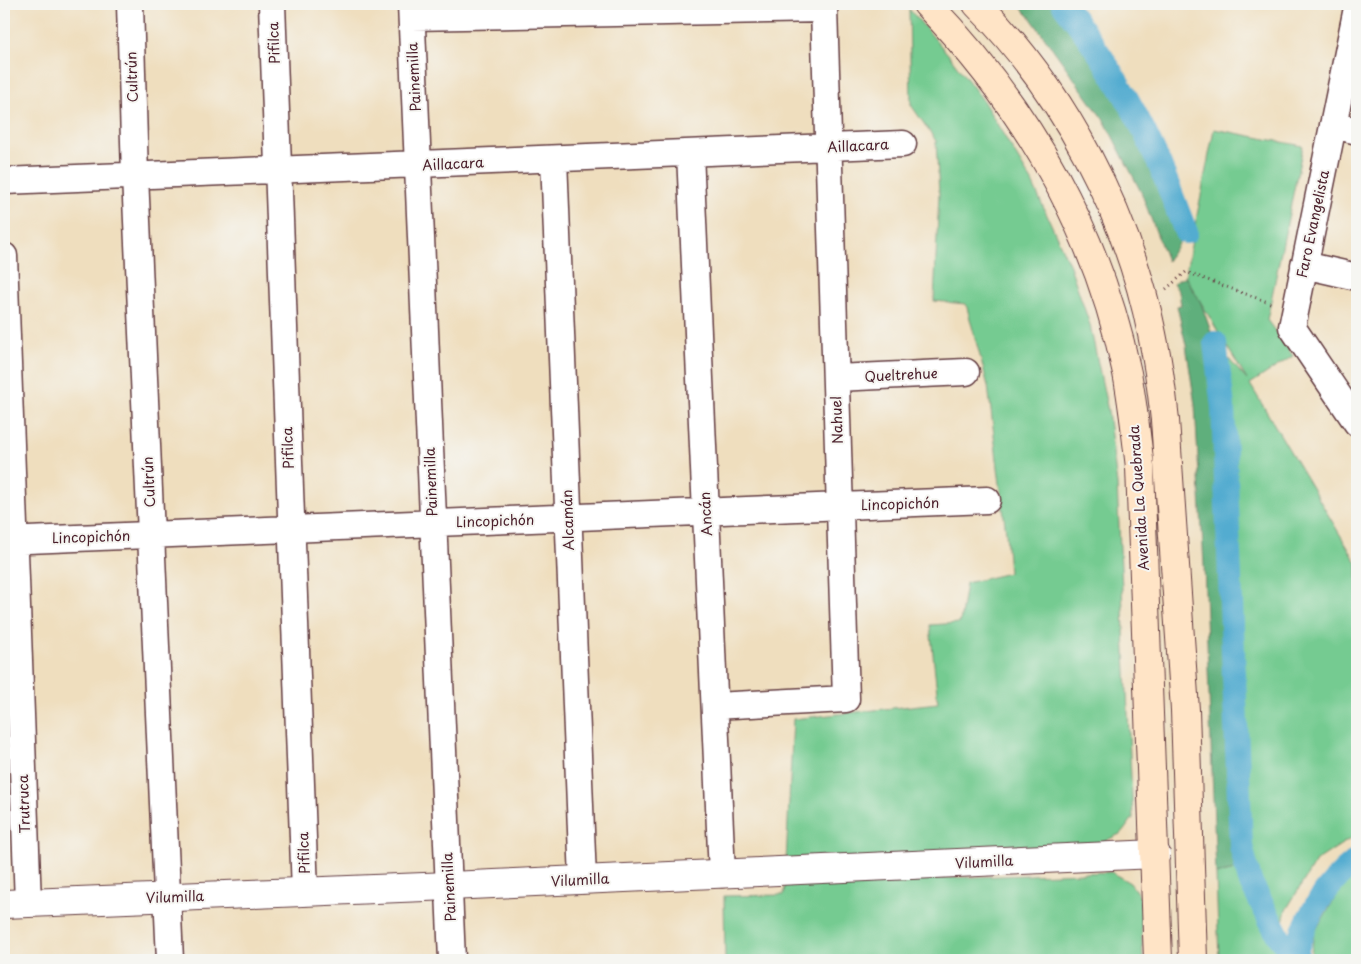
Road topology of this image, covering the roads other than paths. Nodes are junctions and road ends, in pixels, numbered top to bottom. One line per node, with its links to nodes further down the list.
1 (130, 4): 14 (street, Cultrún)
2 (272, 4): 13 (street, Pifilca)
3 (927, 4): 31 (main road, Avenida La Quebrada)
4 (977, 4): 41 (main road)
5 (1357, 8): 7 (street, Faro Evangelista)
6 (411, 10): 9 (street, Nahuel); 12 (street, Painemilla)
7 (1345, 128): 17 (street, Faro Evangelista)
8 (903, 144): 9 (street, Aillacara)
9 (828, 147): 10 (street, Aillacara); 20 (street, Nahuel)
10 (690, 153): 11 (street, Aillacara); 24 (street, Ancán)
11 (554, 159): 12 (street, Aillacara); 25 (street, Alcamán)
12 (418, 165): 13 (street, Aillacara); 26 (street, Painemilla)
13 (278, 170): 14 (street, Aillacara); 27 (street, Pifilca)
14 (135, 176): 15 (street, Aillacara); 28 (street, Cultrún)
15 (4, 181)
16 (4, 256): 29 (street, Trutruca)
17 (1304, 265): 18 (street); 21 (street, Faro Evangelista)
18 (1357, 277)
19 (966, 372): 20 (street, Queltrehue)
20 (836, 378): 23 (street, Nahuel)
21 (1357, 423)
22 (987, 500): 23 (street, Lincopichón)
23 (840, 506): 24 (street, Lincopichón); 30 (street, Nahuel)
24 (706, 512): 25 (street, Lincopichón); 30 (street, Ancán)
25 (568, 518): 26 (street, Lincopichón); 33 (street, Alcamán)
26 (433, 523): 27 (street, Lincopichón); 34 (street, Painemilla)
27 (292, 529): 28 (street, Lincopichón); 35 (street, Pifilca)
28 (152, 535): 29 (street, Lincopichón); 36 (street, Cultrún)
29 (9, 541): 37 (street, Trutruca)
30 (715, 706): 32 (street, Ancán)
31 (1156, 854): 32 (street, Vilumilla); 40 (main road, Avenida La Quebrada)
32 (722, 874): 33 (street, Vilumilla)
33 (583, 880): 34 (street, Vilumilla)
34 (448, 886): 35 (street, Vilumilla); 39 (street, Painemilla)
35 (305, 892): 36 (street, Vilumilla)
36 (168, 897): 37 (street, Vilumilla); 38 (street, Cultrún)
37 (16, 904)
38 (170, 960)
39 (452, 960)
40 (1158, 960)
41 (1193, 960)

